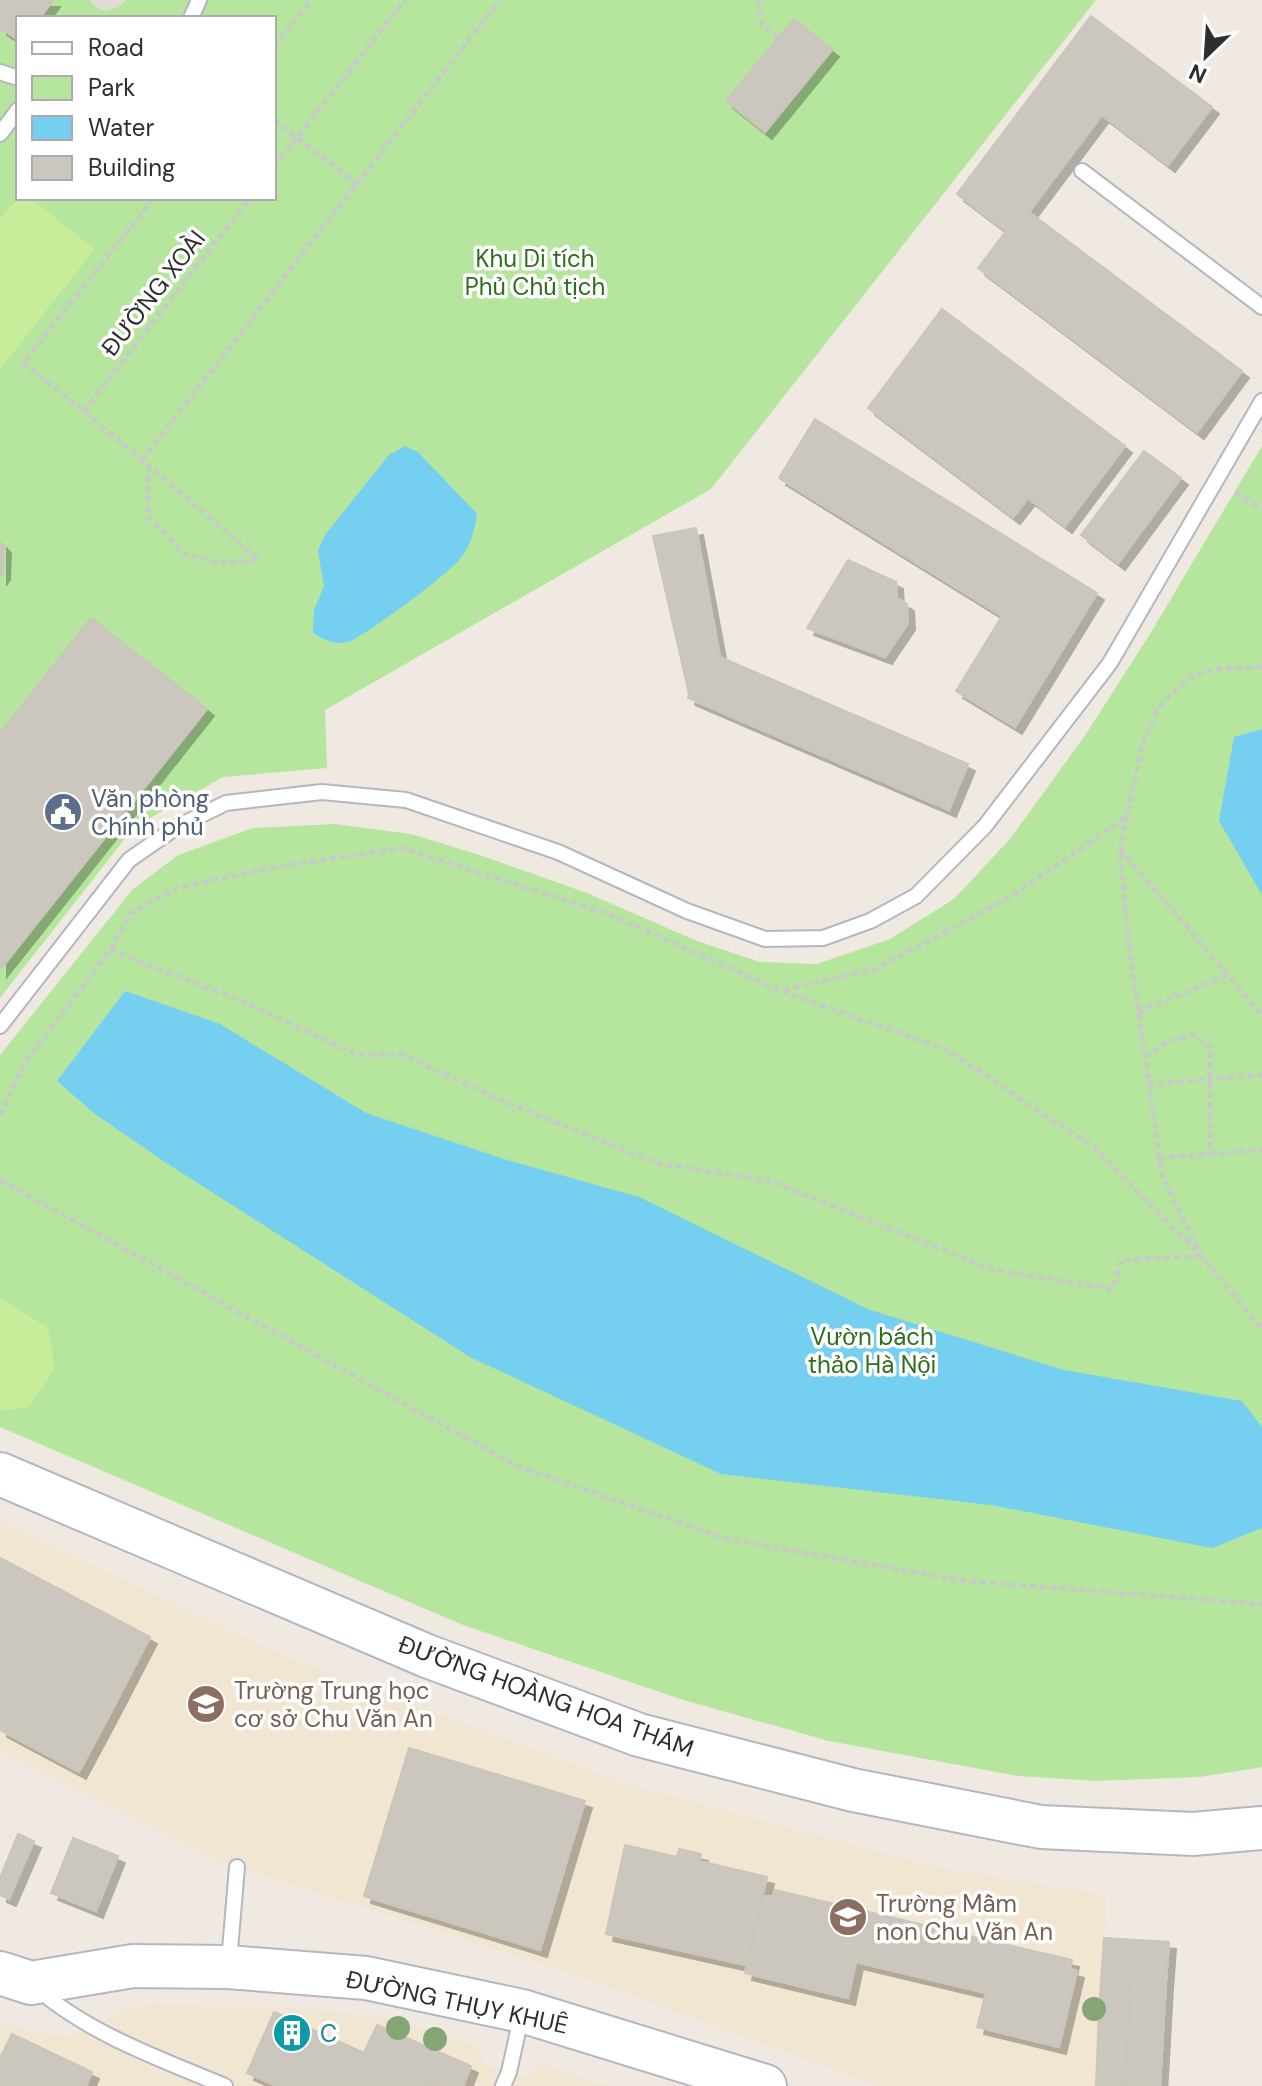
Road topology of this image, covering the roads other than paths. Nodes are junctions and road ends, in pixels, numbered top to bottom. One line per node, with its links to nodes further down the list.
1 (16, 113): 2 (lane)
2 (0, 134)
3 (1082, 171): 4 (lane)
4 (1262, 307)
5 (1262, 401): 6 (lane)
6 (0, 1026)
7 (0, 1474): 8 (main road, ĐƯỜNG HOÀNG HOA THÁM)
8 (1262, 1828)
9 (237, 1867): 10 (lane)
10 (228, 1967): 11 (main road, ĐƯỜNG THỤY KHUÊ); 12 (main road, ĐƯỜNG THỤY KHUÊ)
11 (15, 1978): 13 (lane)
12 (522, 2011): 15 (lane); 16 (main road, ĐƯỜNG THỤY KHUÊ)
13 (192, 2080): 14 (lane)
14 (225, 2086)
15 (503, 2086)
16 (765, 2086)

